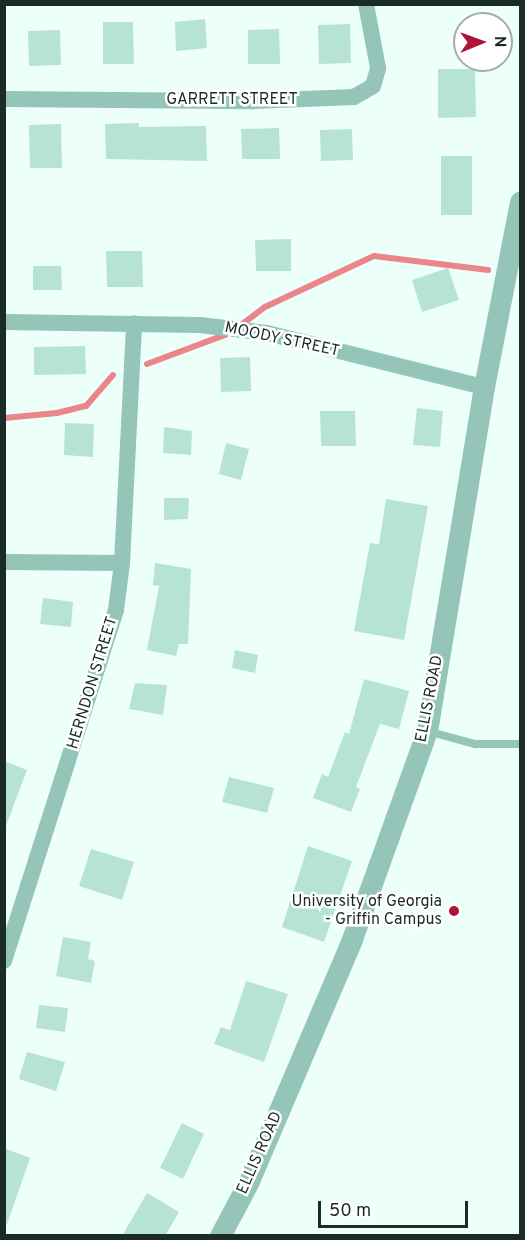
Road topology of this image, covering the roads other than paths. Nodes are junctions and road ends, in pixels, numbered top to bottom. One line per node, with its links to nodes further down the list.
1 (366, 4): 2 (street, GARRETT STREET)
2 (4, 99)
3 (520, 201): 6 (street, ELLIS ROAD)
4 (4, 322): 5 (street, MOODY STREET)
5 (134, 323): 6 (street, MOODY STREET); 8 (street, HERNDON STREET)
6 (484, 387): 9 (street, ELLIS ROAD)
7 (4, 562): 8 (street)
8 (122, 563): 11 (street, HERNDON STREET)
9 (427, 731): 10 (lane); 12 (street, ELLIS ROAD)
10 (520, 744)
11 (4, 961)
12 (220, 1236)

